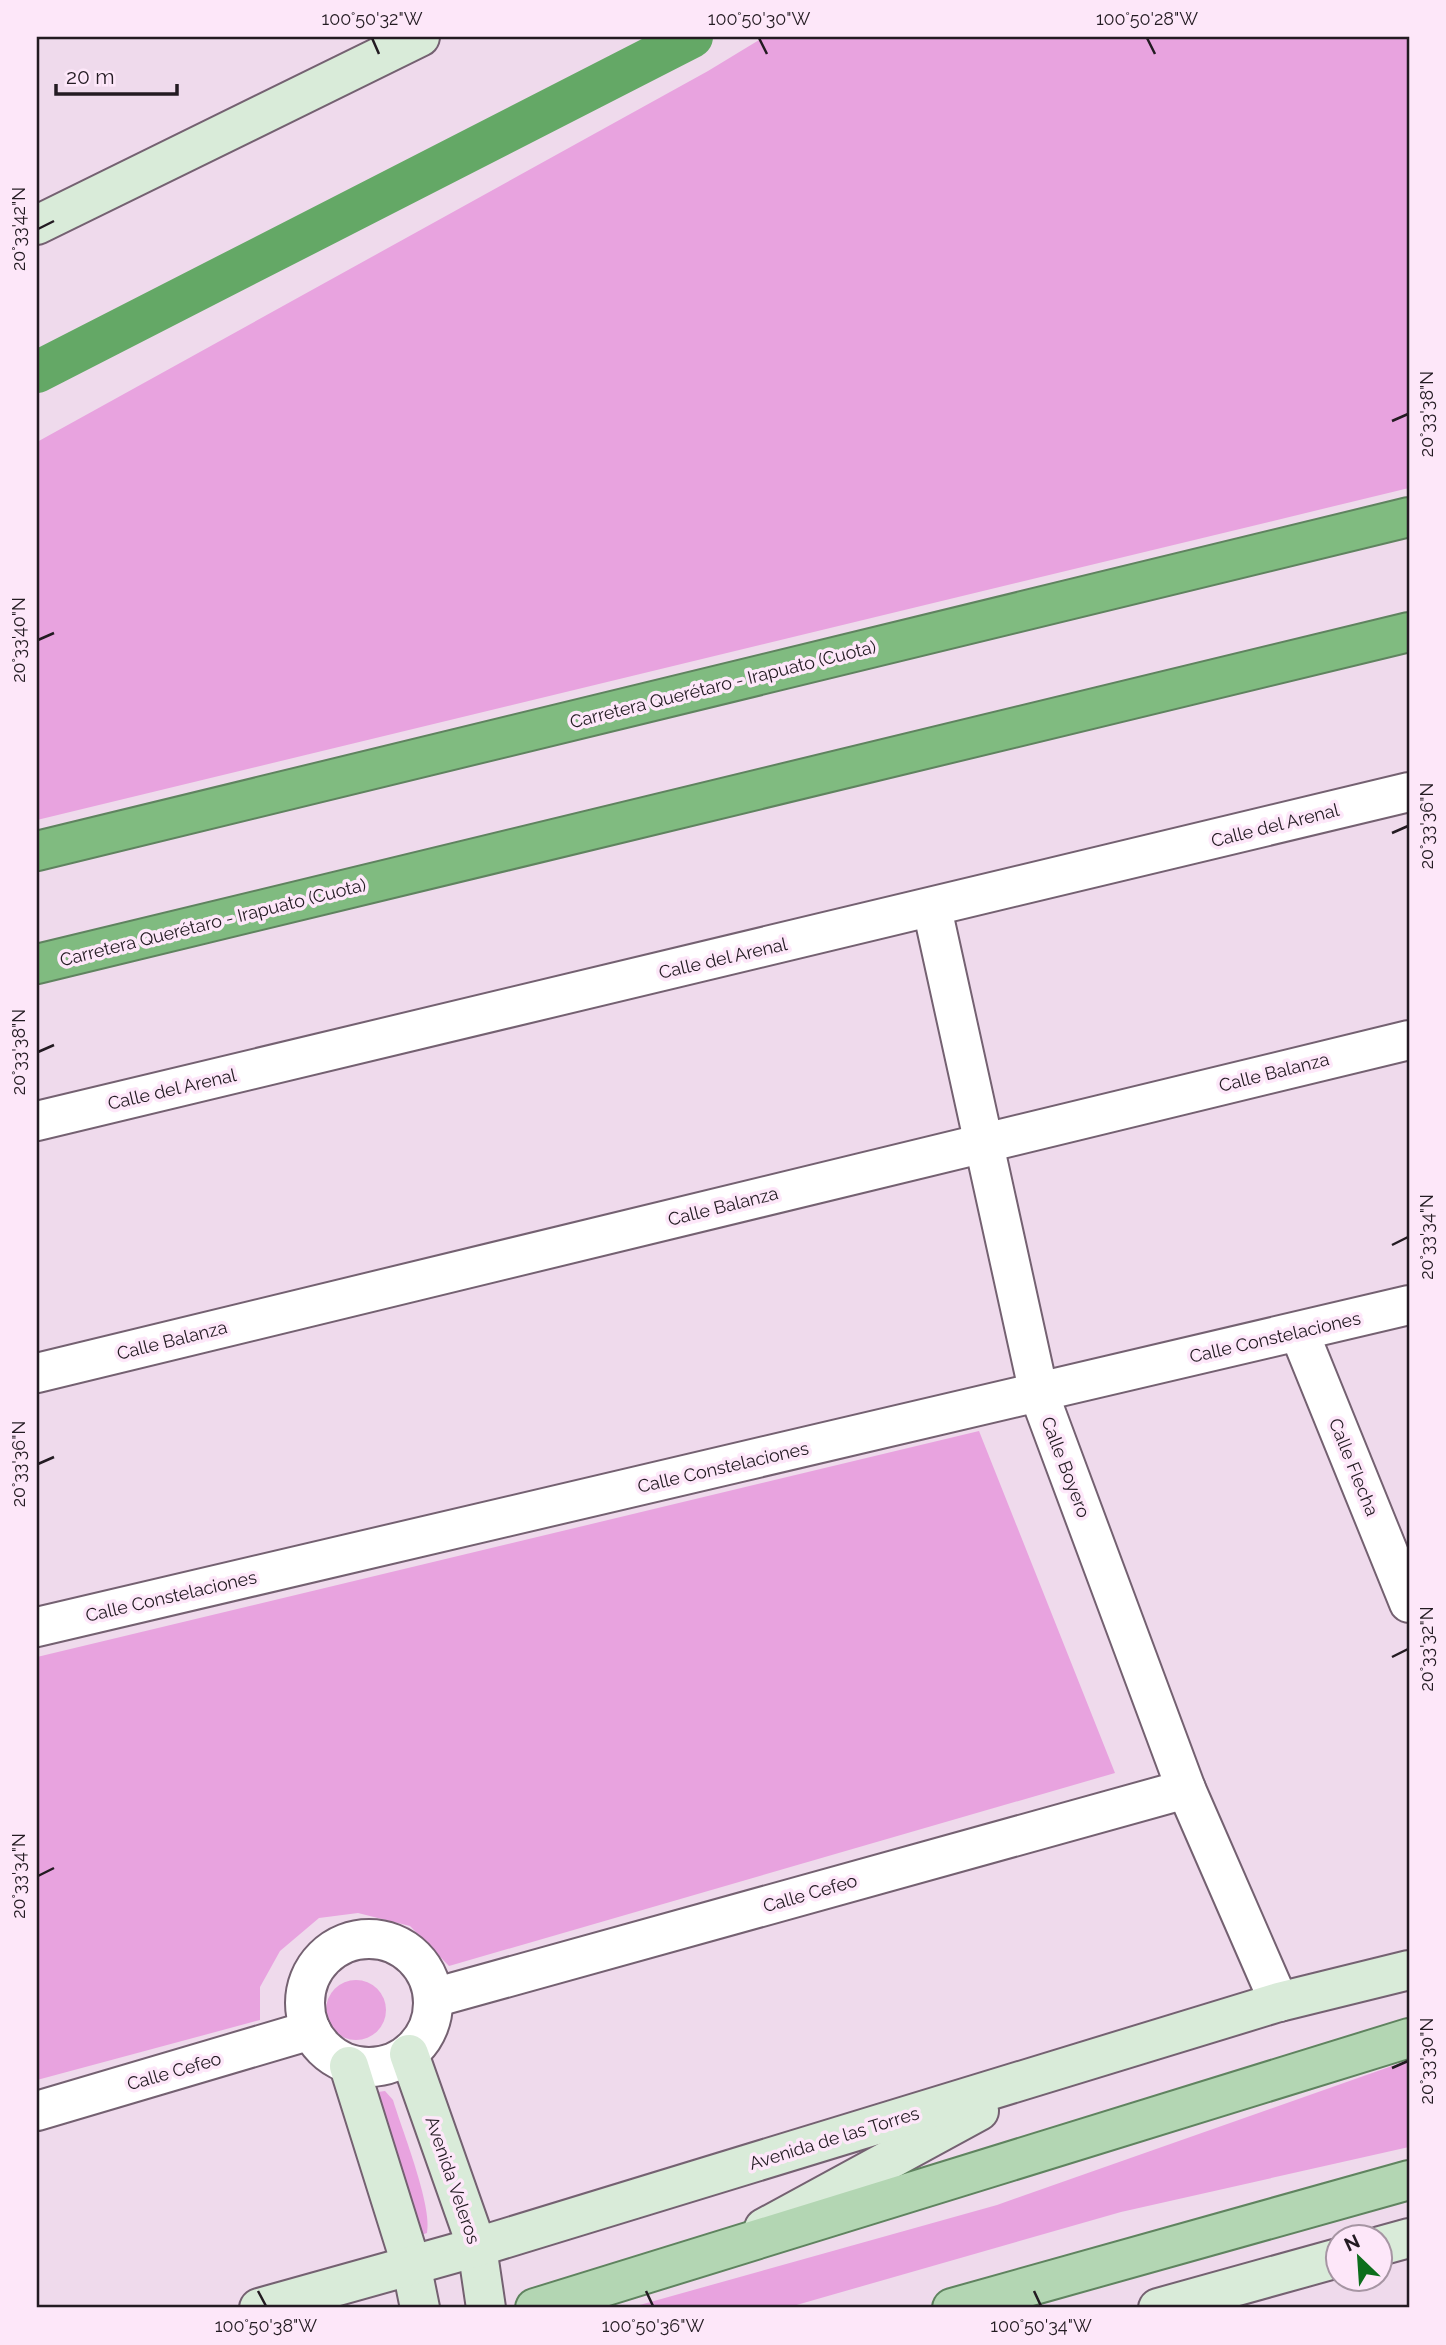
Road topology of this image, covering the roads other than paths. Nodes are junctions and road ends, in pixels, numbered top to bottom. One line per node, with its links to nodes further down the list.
1 (420, 37): 2 (street)
2 (37, 225)
3 (1409, 516): 6 (highway, Carretera Querétaro - Irapuato (Cuota))
4 (1409, 632): 8 (highway, Carretera Querétaro - Irapuato (Cuota))
5 (1409, 792): 7 (street, Calle del Arenal)
6 (37, 851)
7 (932, 908): 10 (street, Calle del Arenal); 11 (street, Calle Boyero)
8 (37, 964)
9 (1409, 1040): 11 (street, Calle Balanza)
10 (37, 1121)
11 (981, 1143): 14 (street, Calle Balanza); 15 (street, Calle Boyero)
12 (1409, 1305): 13 (street, Calle Constelaciones)
13 (1299, 1332): 15 (street, Calle Constelaciones); 16 (street, Calle Flecha)
14 (37, 1373)
15 (1038, 1394): 17 (street, Calle Constelaciones); 18 (street, Calle Boyero)
16 (1409, 1603)
17 (37, 1627)
18 (1186, 1788): 20 (street, Calle Cefeo); 21 (street, Calle Boyero)
19 (1409, 1970): 21 (street, Avenida de las Torres)
20 (433, 1998): 22 (street); 24 (street)
21 (1279, 2002): 26 (street, Avenida de las Torres)
22 (310, 2030): 25 (street); 27 (street, Calle Cefeo)
23 (1409, 2038): 30 (main road)
24 (410, 2054): 25 (street); 29 (street, Avenida Veleros)
25 (349, 2066): 32 (street)
26 (1051, 2072): 29 (street, Avenida de las Torres); 30 (street)
27 (37, 2111)
28 (1409, 2180): 39 (main road)
29 (477, 2247): 32 (street, Avenida de las Torres); 37 (street, Avenida Veleros)
30 (718, 2253): 33 (main road)
31 (1324, 2262): 34 (street)
32 (411, 2264): 35 (street, Avenida de las Torres); 36 (street)
33 (585, 2300): 38 (main road)
34 (1197, 2303): 40 (street)
35 (259, 2308)
36 (420, 2308)
37 (486, 2308)
38 (535, 2308)
39 (952, 2308)
40 (1158, 2308)

